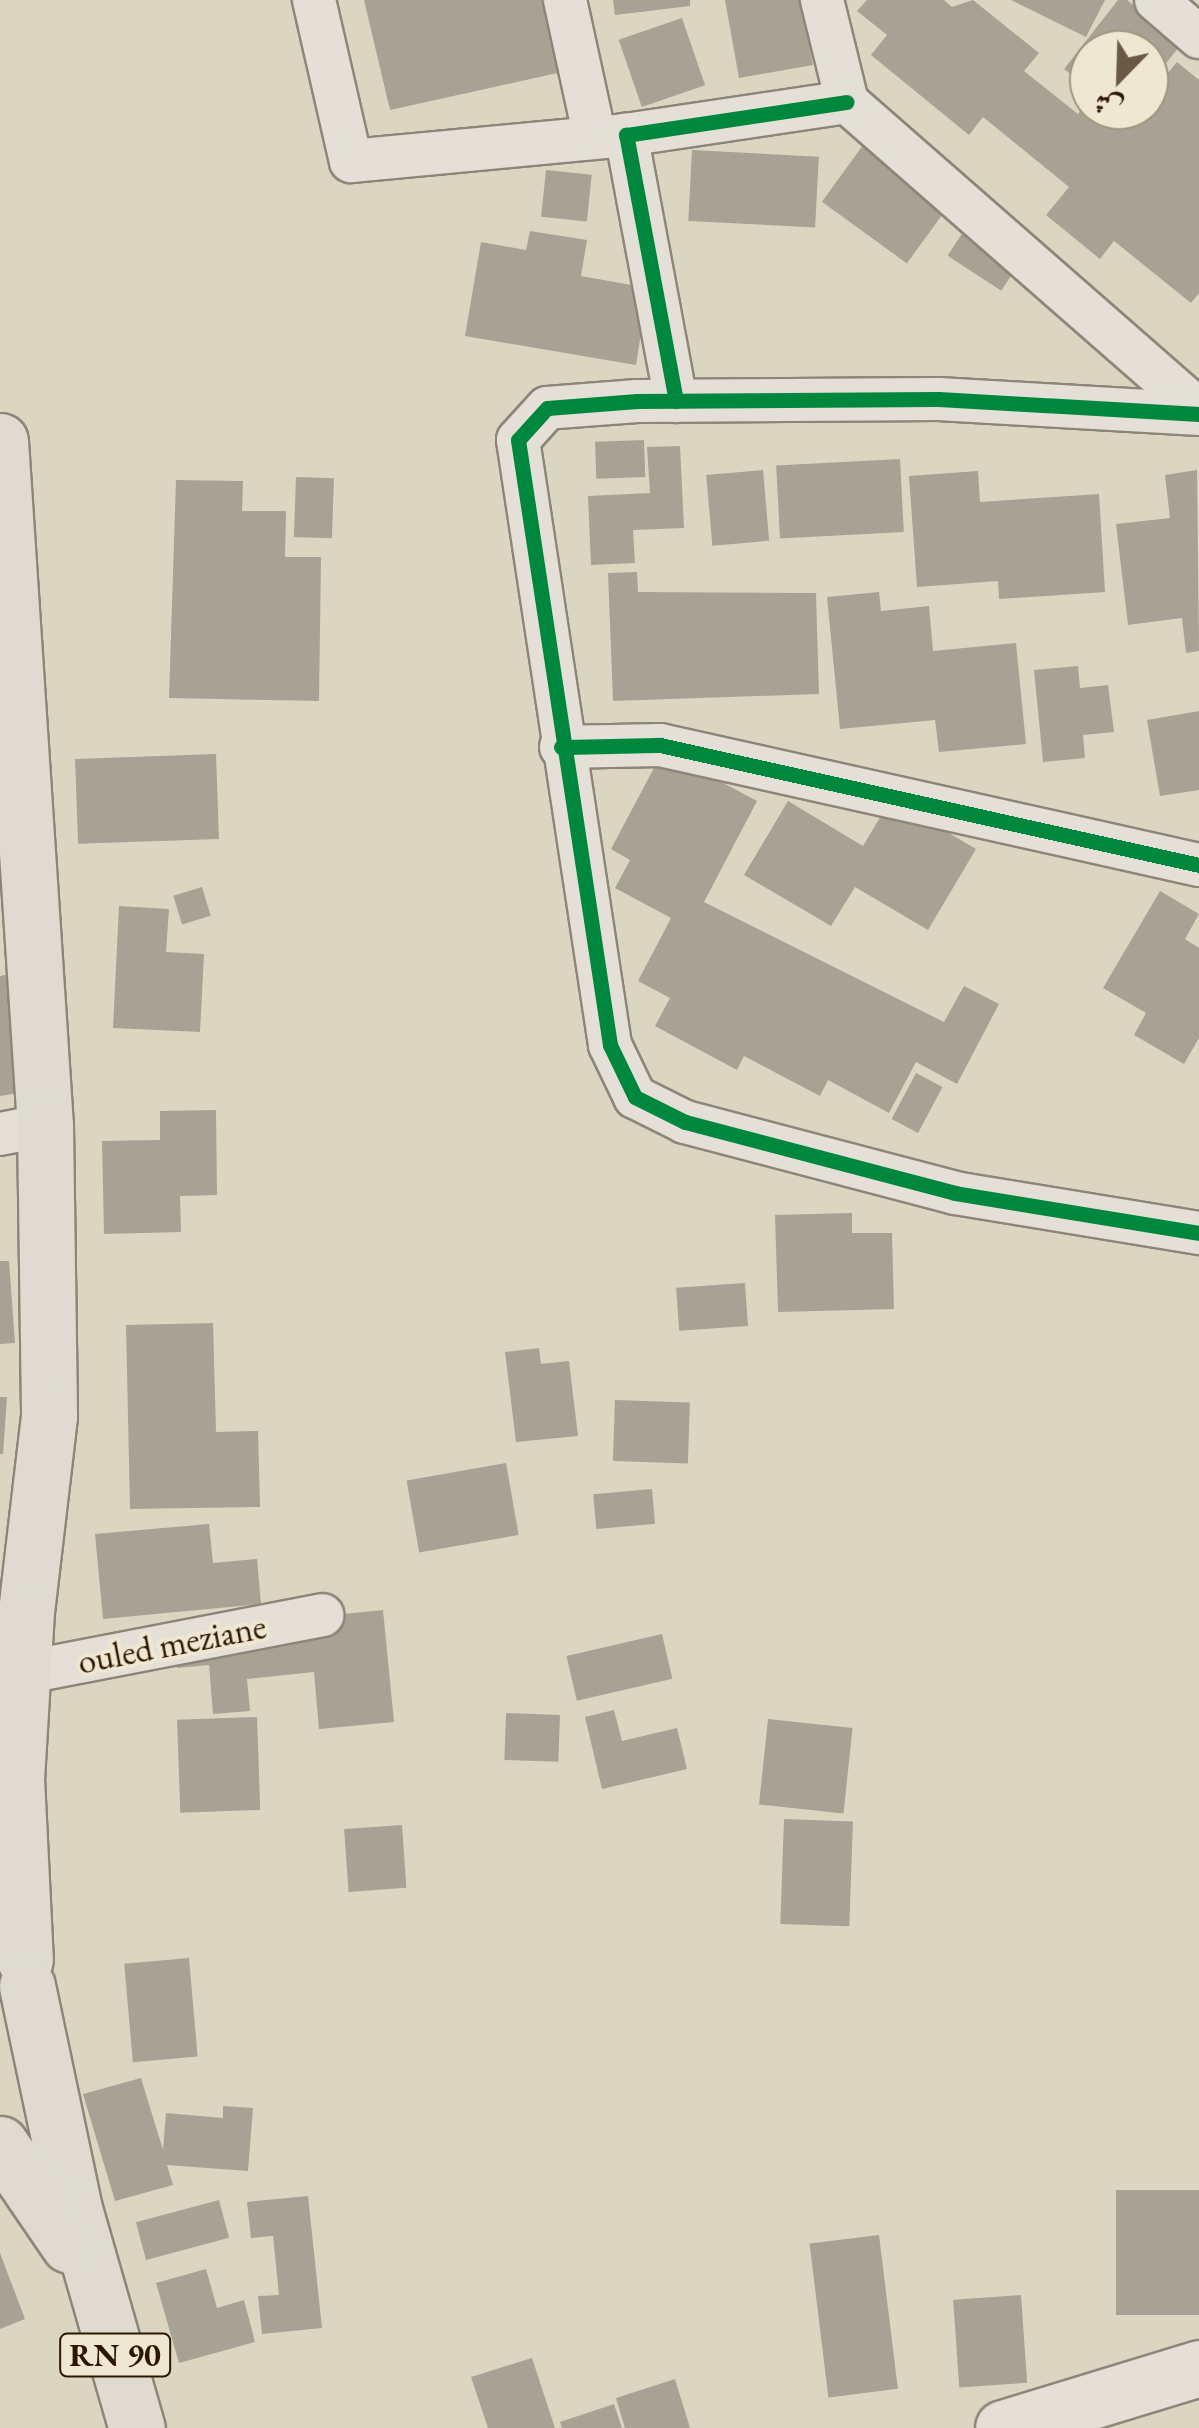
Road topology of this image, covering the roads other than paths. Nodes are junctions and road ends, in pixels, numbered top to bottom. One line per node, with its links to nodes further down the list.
1 (314, 0): 7 (street)
2 (565, 0): 7 (street)
3 (822, 0): 6 (street)
4 (1156, 0): 5 (street)
5 (1199, 37)
6 (846, 102): 7 (street); 9 (street)
7 (610, 136): 8 (street)
8 (676, 401): 9 (street); 12 (street)
9 (1199, 412)
10 (0, 441): 11 (main road, RN 90)
11 (3, 502): 13 (main road, RN 90)
12 (561, 747): 14 (street); 16 (street)
13 (13, 811): 15 (main road, RN 90)
14 (1199, 865)
15 (22, 1130): 18 (main road, RN 90)
16 (1199, 1233)
17 (322, 1615): 18 (street, ouled meziane)
18 (11, 1686): 19 (main road, RN 90)
19 (17, 1956): 20 (main road); 22 (main road, RN 90)
20 (0, 2037)
21 (0, 2144): 22 (main road, RN 90)
22 (92, 2282): 24 (main road, RN 90)
23 (1199, 2368): 25 (main road)
24 (137, 2428)
25 (1003, 2428)

